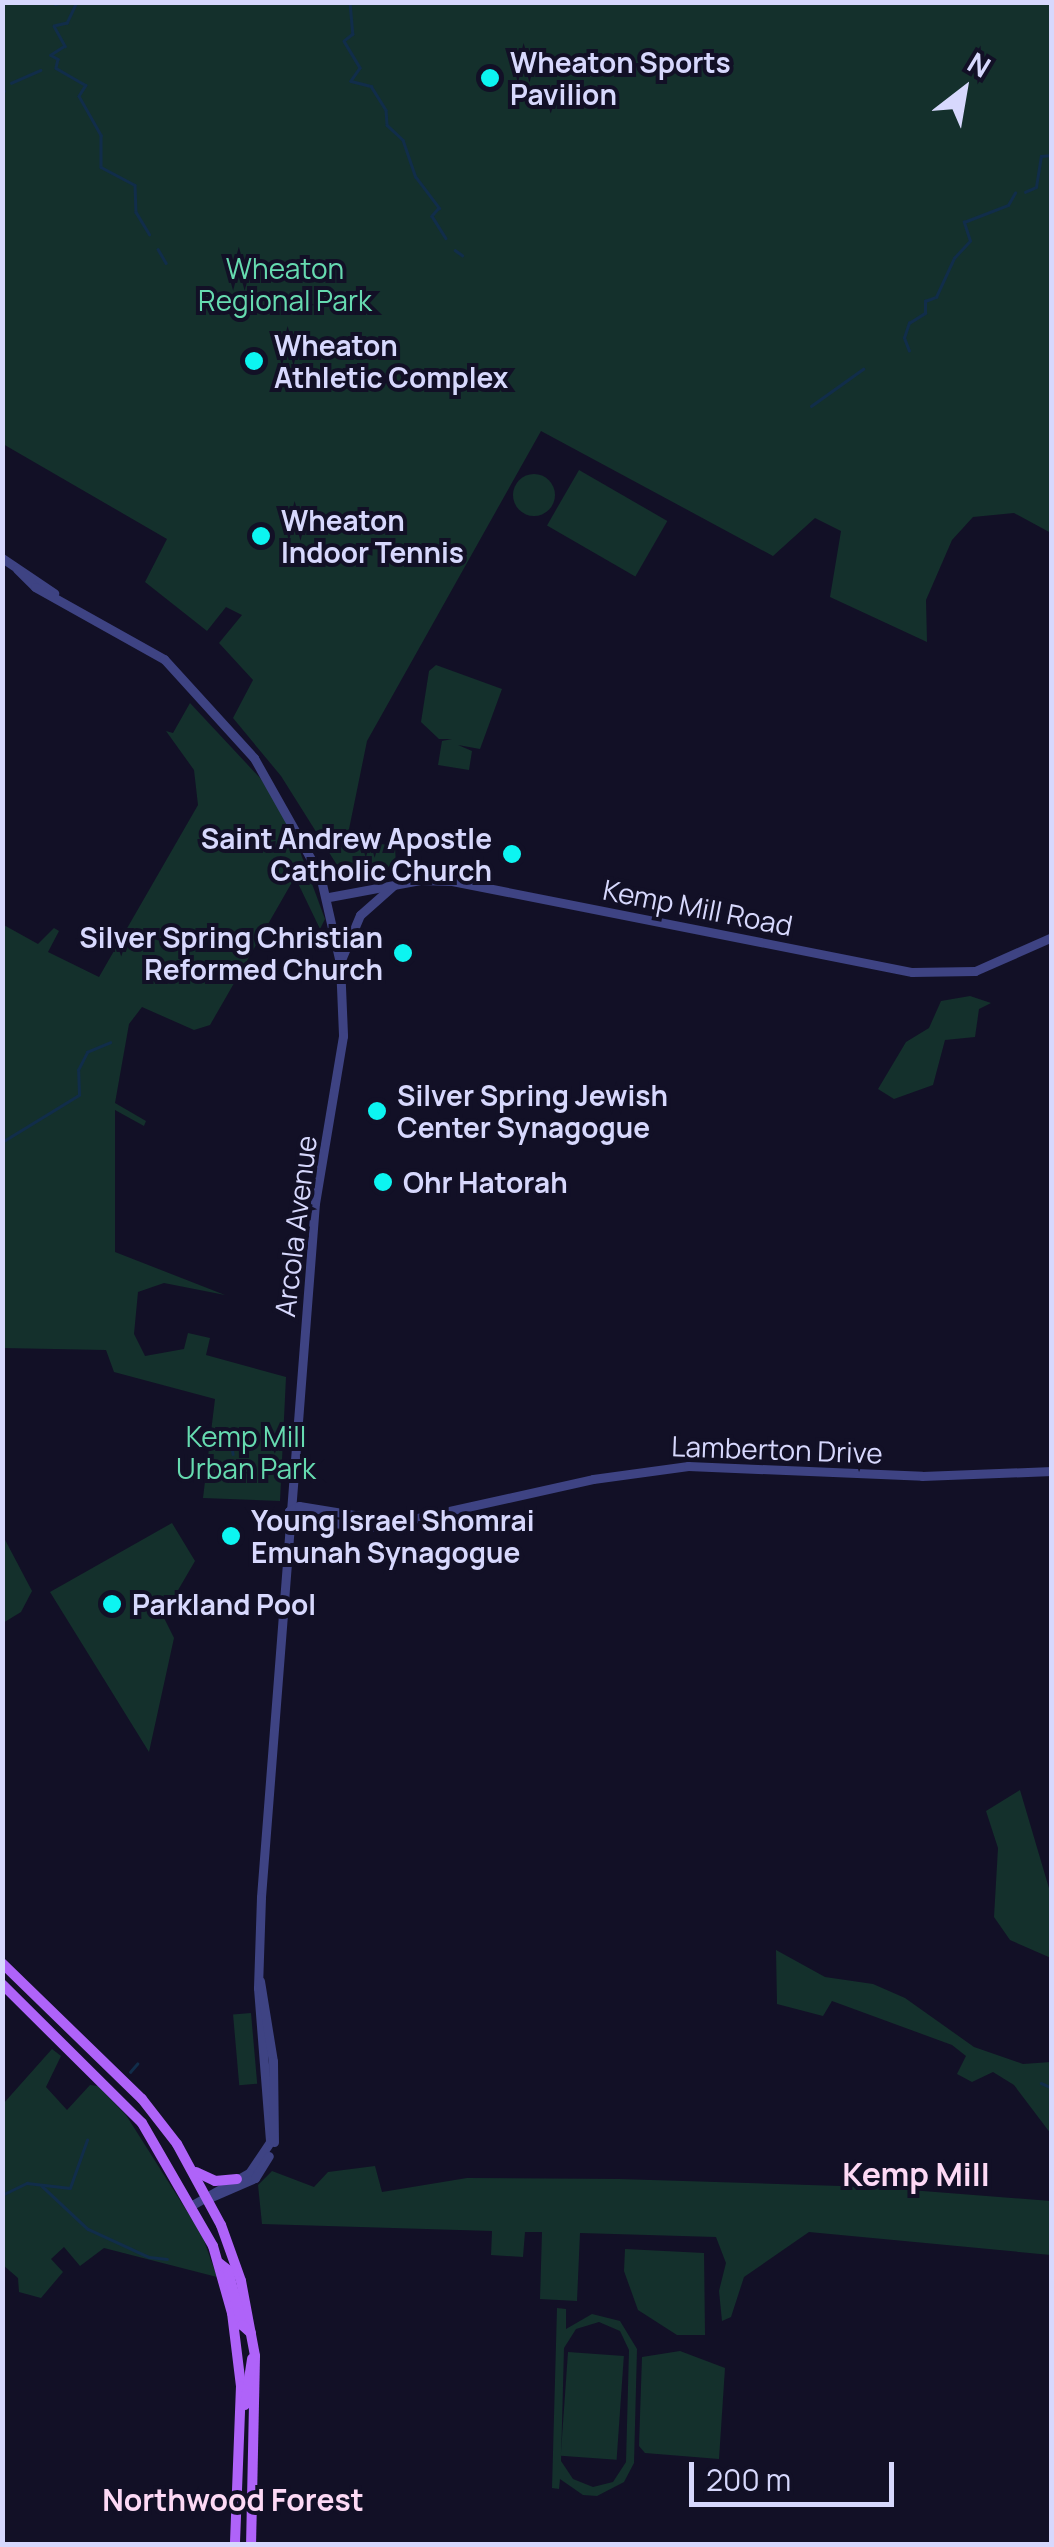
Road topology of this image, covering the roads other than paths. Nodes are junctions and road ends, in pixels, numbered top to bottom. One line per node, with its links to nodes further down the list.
1 (2, 558): 3 (street, Arcola Avenue)
2 (396, 884): 3 (street, Kemp Mill Road); 4 (street, Kemp Mill Road); 5 (street)
3 (329, 897): 5 (street, Arcola Avenue)
4 (1052, 937)
5 (340, 963): 7 (street, Arcola Avenue)
6 (1052, 1471): 7 (street, Lamberton Drive)
7 (289, 1511): 9 (street, Arcola Avenue)
8 (2, 1963): 11 (main road)
9 (260, 1981): 12 (street, Arcola Avenue); 13 (street, Arcola Avenue)
10 (2, 1984): 14 (main road)
11 (192, 2170): 12 (main road); 13 (main road)
12 (237, 2179): 13 (street, Arcola Avenue)
13 (208, 2197): 14 (street, Arcola Avenue); 16 (main road)
14 (194, 2204): 15 (main road)
15 (218, 2262): 16 (main road); 18 (main road)
16 (251, 2333): 17 (main road)
17 (255, 2356): 18 (main road); 20 (main road)
18 (242, 2416): 19 (main road)
19 (235, 2544)
20 (251, 2544)

